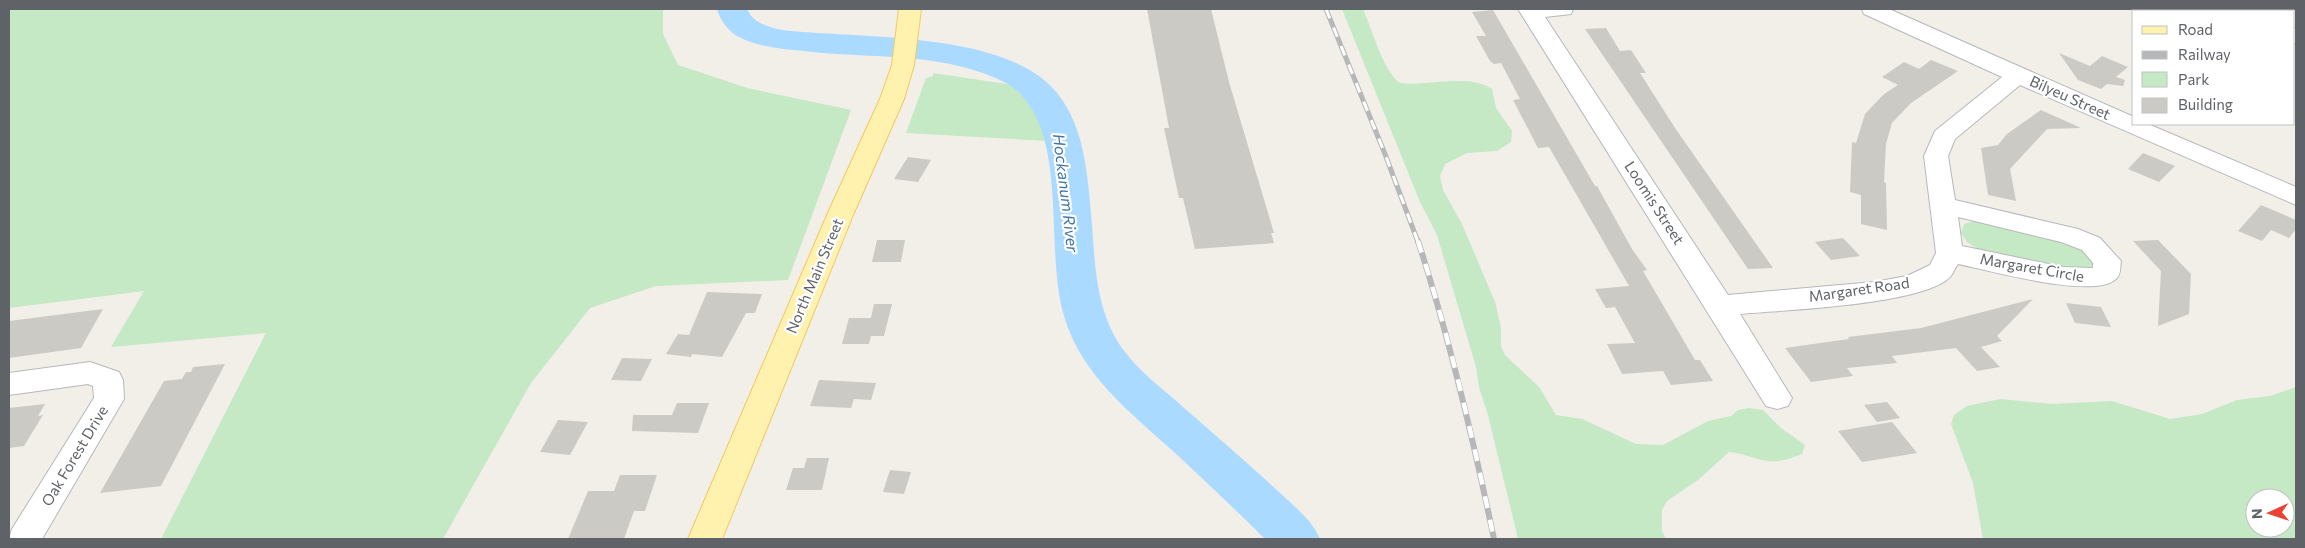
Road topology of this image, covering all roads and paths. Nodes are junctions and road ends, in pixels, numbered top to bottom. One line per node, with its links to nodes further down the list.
1 (910, 9): 13 (main road, North Main Street)
2 (1563, 9): 4 (street)
3 (1872, 9): 5 (street, Bilyeu Street)
4 (1530, 10): 9 (street, Loomis Street)
5 (2018, 76): 6 (street, Bilyeu Street); 7 (street)
6 (2296, 197)
7 (1943, 205): 8 (street); 8 (street, Margaret Circle)
8 (1950, 253): 9 (street, Margaret Road)
9 (1720, 306): 11 (street, Loomis Street)
10 (9, 384): 12 (street, Oak Forest Drive)
11 (1777, 398)
12 (24, 539)
13 (705, 539)

